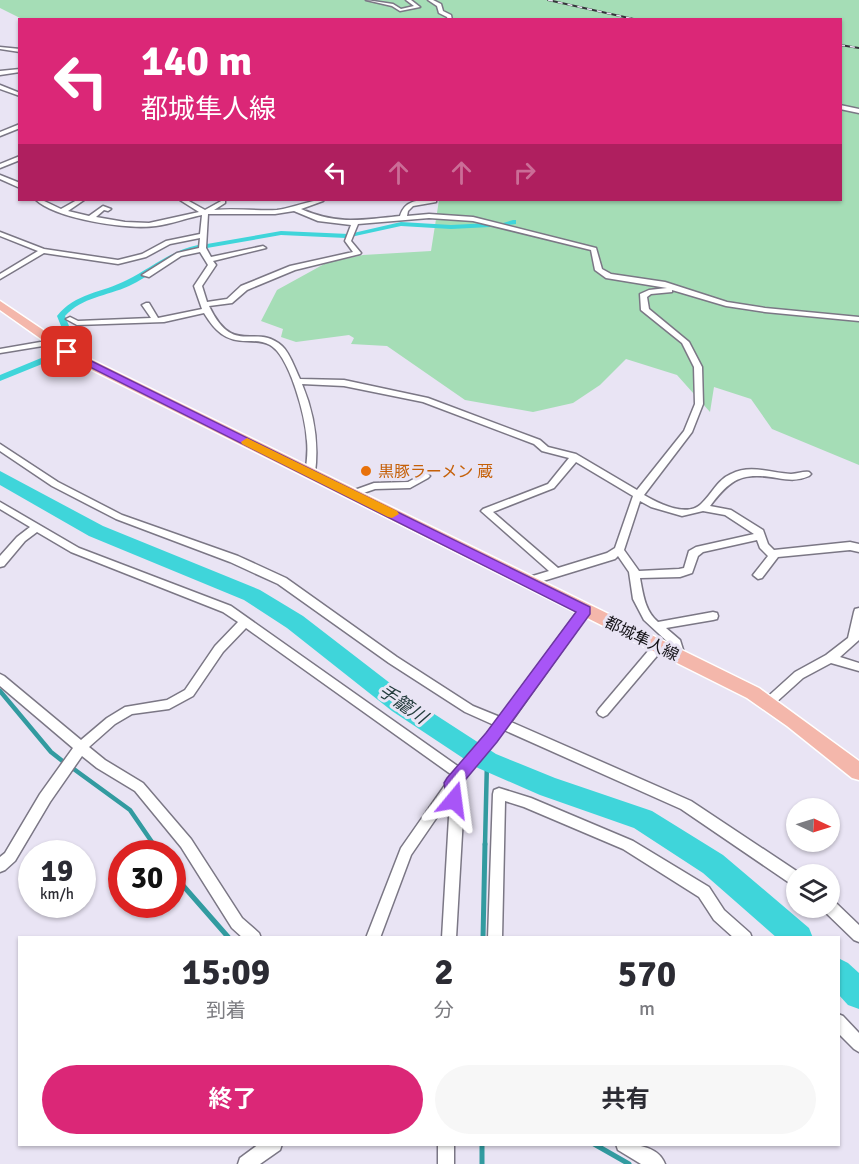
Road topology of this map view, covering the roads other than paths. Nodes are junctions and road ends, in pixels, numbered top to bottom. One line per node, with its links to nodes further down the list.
1 (368, 0): 2 (street)
2 (408, 0)
3 (430, 0): 4 (street)
4 (450, 18)
5 (0, 48): 6 (street)
6 (18, 51)
7 (18, 70): 8 (street)
8 (0, 73)
9 (0, 87): 10 (street)
10 (18, 94)
11 (842, 107): 12 (street)
12 (859, 111)
13 (18, 127): 14 (street)
14 (0, 134)
15 (18, 159): 16 (street)
16 (0, 166)
17 (18, 173): 18 (street)
18 (3, 178): 19 (street)
19 (18, 185)
20 (40, 201): 28 (street)
21 (79, 201): 28 (street)
22 (185, 201): 29 (street)
23 (319, 201): 27 (street)
24 (434, 201): 33 (street)
25 (223, 202): 29 (street)
26 (108, 209): 32 (street)
27 (297, 210): 30 (street); 35 (street)
28 (63, 211): 32 (street)
29 (205, 213): 31 (street); 32 (street); 38 (street)
30 (279, 213): 31 (street); 34 (street)
31 (251, 214): 36 (street)
32 (92, 217)
33 (403, 217): 35 (street); 45 (street)
34 (281, 221)
35 (355, 223): 48 (street)
36 (253, 224)
37 (0, 234): 41 (street)
38 (204, 235): 40 (street); 41 (street)
39 (263, 248): 42 (street)
40 (202, 249): 42 (street); 43 (street)
41 (43, 251): 44 (street)
42 (209, 260): 48 (street)
43 (146, 275)
44 (0, 277)
45 (678, 289): 50 (street); 61 (street)
46 (0, 305): 52 (main road, 都城隼人線)
47 (146, 305): 51 (street)
48 (205, 308): 51 (street); 54 (street)
49 (70, 319): 51 (street)
50 (859, 319)
51 (156, 320)
52 (58, 346): 53 (street); 57 (main road, 都城隼人線)
53 (0, 351)
54 (295, 381): 56 (street); 57 (street)
55 (0, 447): 87 (street)
56 (574, 458): 61 (street); 70 (street)
57 (310, 473): 60 (main road, 都城隼人線)
58 (806, 474): 63 (street)
59 (425, 476): 60 (street)
60 (352, 494): 73 (main road, 都城隼人線)
61 (637, 497): 63 (street); 67 (street)
62 (0, 505): 64 (street)
63 (703, 508): 65 (street)
64 (37, 527): 69 (street); 77 (street)
65 (760, 536): 68 (street); 71 (street)
66 (859, 548): 68 (street)
67 (619, 550): 70 (street); 71 (street)
68 (775, 554): 72 (street)
69 (0, 563)
70 (557, 573): 73 (street)
71 (635, 575): 78 (street)
72 (758, 575)
73 (531, 581): 74 (main road, 都城隼人線)
74 (585, 610): 80 (main road, 都城隼人線); 87 (street)
75 (859, 612): 79 (street)
76 (713, 616): 78 (street)
77 (245, 622): 88 (street); 90 (street)
78 (656, 626): 81 (street)
79 (856, 639): 82 (street)
80 (658, 647): 81 (main road, 都城隼人線); 86 (street)
81 (679, 656): 85 (main road, 都城隼人線)
82 (830, 658): 83 (street); 85 (street)
83 (859, 667)
84 (0, 679): 88 (street)
85 (768, 703): 89 (main road, 都城隼人線)
86 (603, 712)
87 (502, 723): 90 (street); 92 (street)
88 (82, 746): 91 (street); 95 (street)
89 (859, 772)
90 (460, 776): 96 (street); 97 (street)
91 (0, 866)
92 (786, 872)
93 (840, 917): 94 (street)
94 (859, 935)
95 (252, 936)
96 (374, 936)
97 (449, 936)
98 (495, 936): 99 (street)
99 (743, 936)
100 (840, 1023): 101 (street)
101 (859, 1044)
102 (271, 1146): 105 (street)
103 (446, 1146): 106 (street)
104 (627, 1146): 107 (street)
105 (246, 1164)
106 (446, 1164)
107 (657, 1164)

